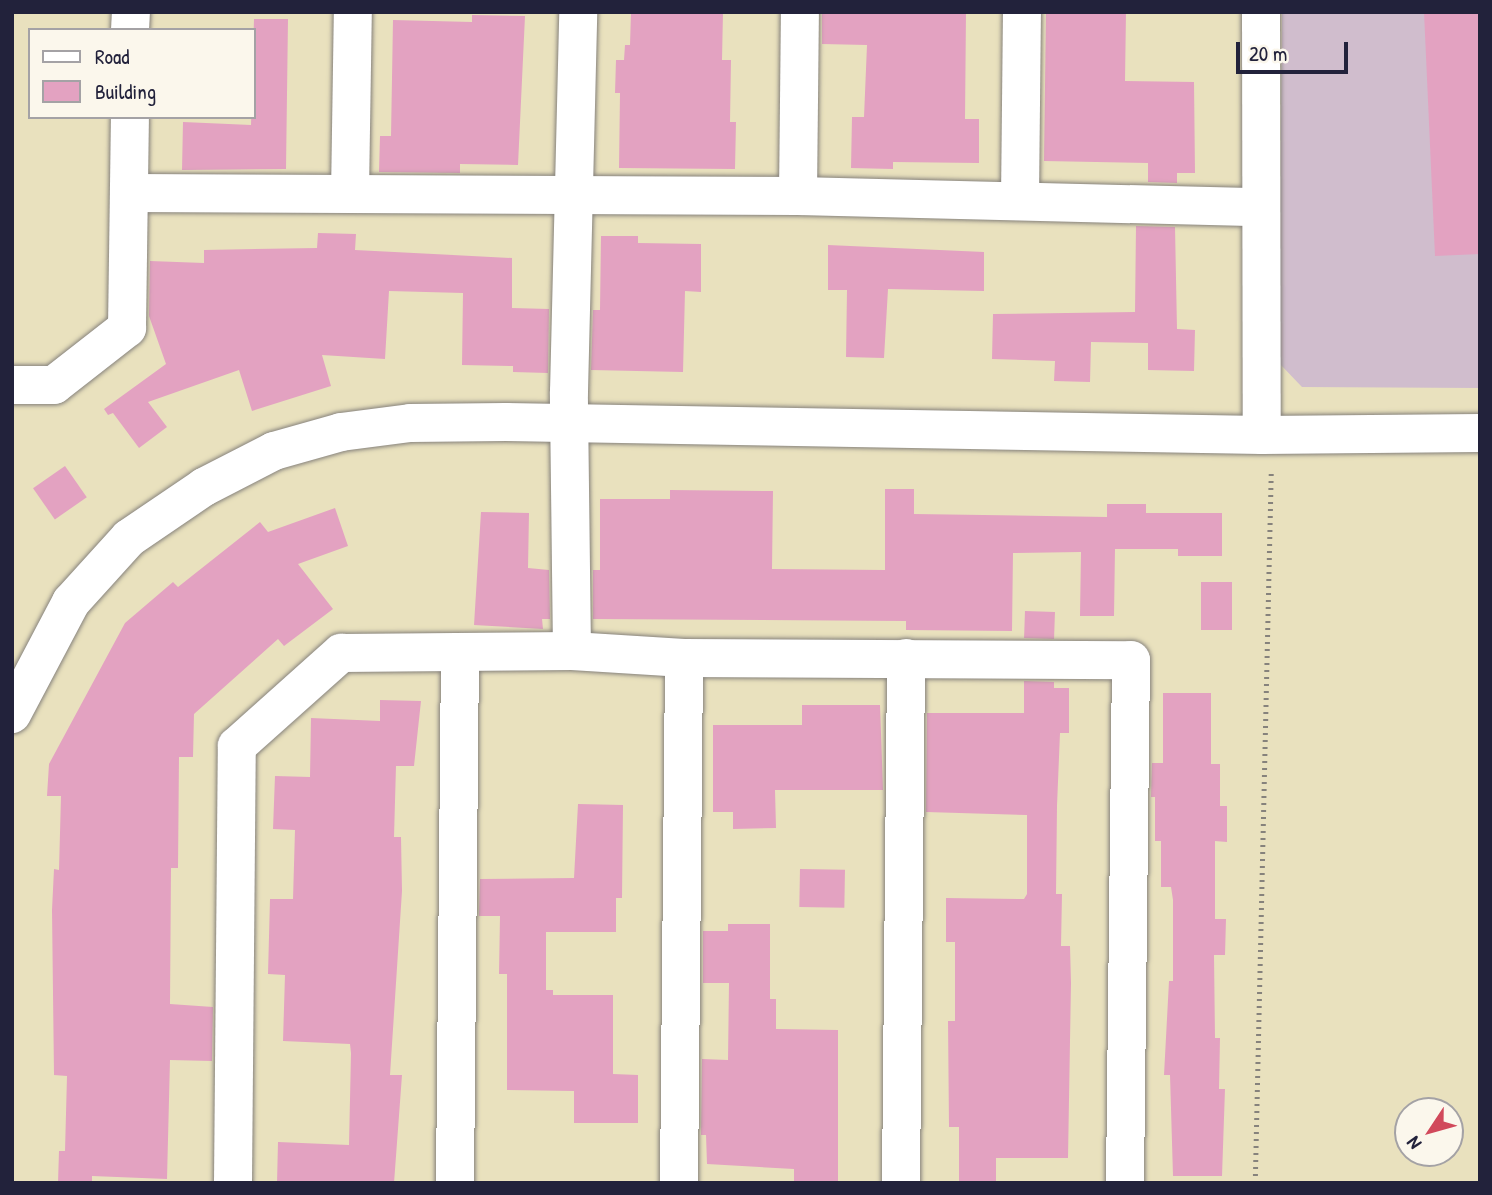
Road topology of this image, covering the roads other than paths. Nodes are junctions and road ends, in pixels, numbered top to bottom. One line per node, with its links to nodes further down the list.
1 (353, 12): 8 (street)
2 (578, 12): 10 (street)
3 (800, 12): 9 (street)
4 (1022, 12): 11 (street)
5 (1261, 12): 12 (street)
6 (130, 119): 7 (street)
7 (129, 193): 8 (street); 13 (street)
8 (350, 193): 10 (street)
9 (798, 196): 10 (street); 11 (street)
10 (576, 197): 14 (street)
11 (1020, 199): 12 (street)
12 (1260, 206): 16 (street)
13 (12, 385)
14 (570, 423): 16 (street); 17 (street); 21 (street)
15 (1480, 433): 16 (street)
16 (1262, 435)
17 (572, 651): 18 (street); 19 (street)
18 (460, 654): 22 (street); 23 (street)
19 (684, 658): 20 (street); 24 (street)
20 (906, 659): 25 (street); 26 (street)
21 (12, 714)
22 (233, 1183)
23 (454, 1183)
24 (679, 1183)
25 (901, 1183)
26 (1125, 1183)

